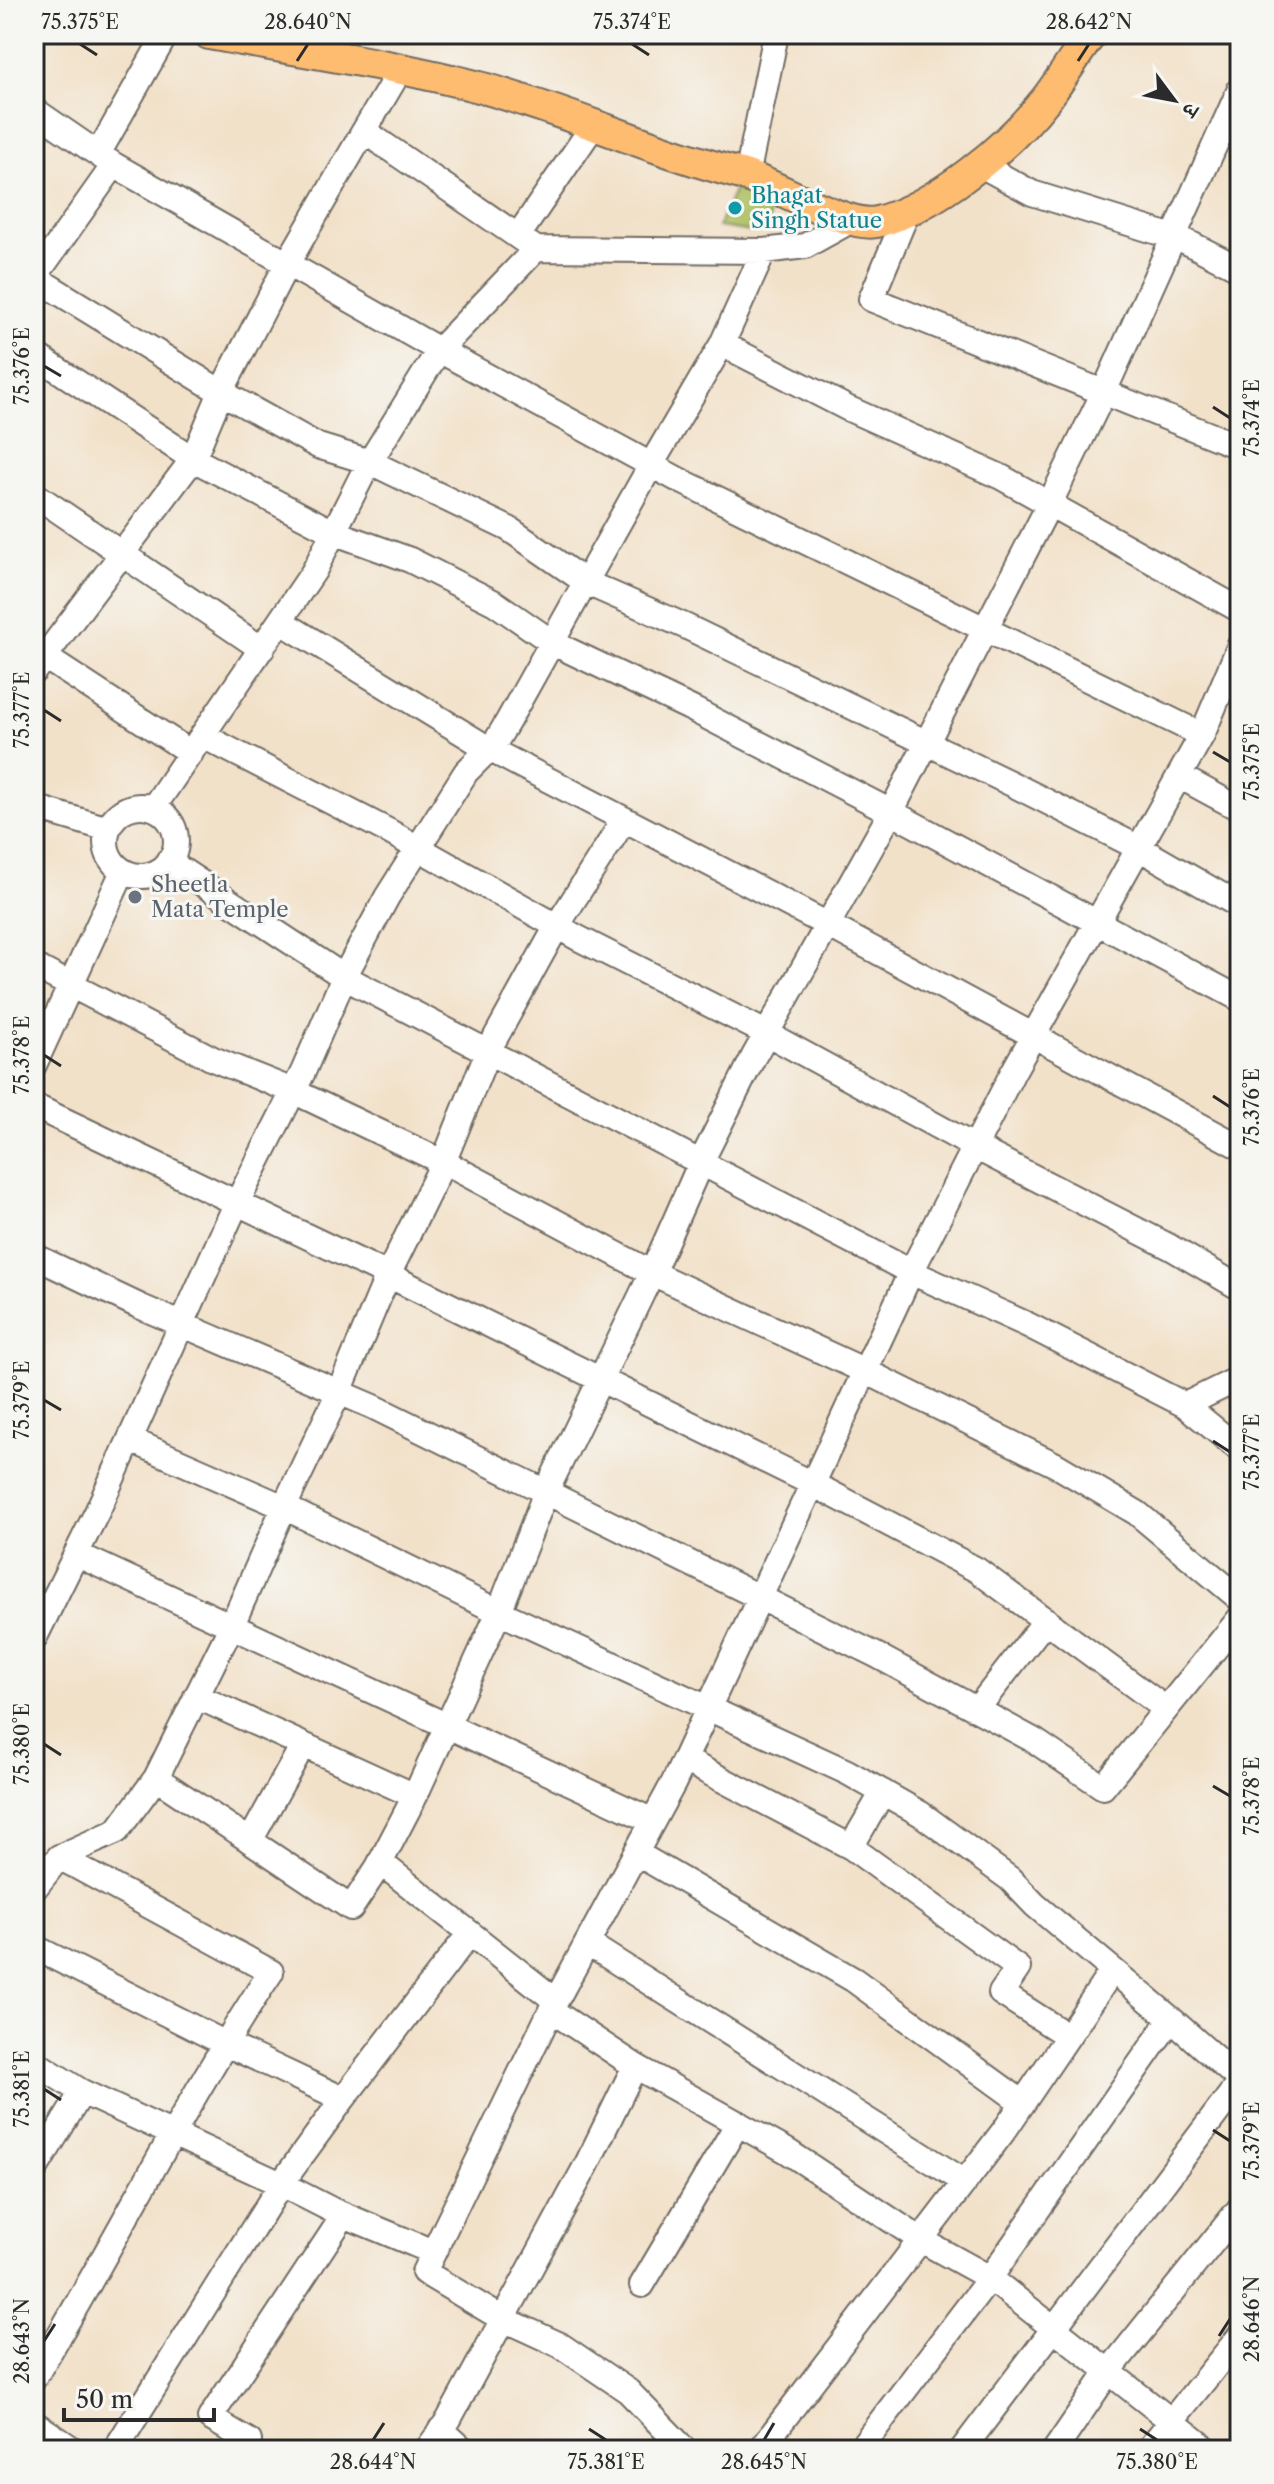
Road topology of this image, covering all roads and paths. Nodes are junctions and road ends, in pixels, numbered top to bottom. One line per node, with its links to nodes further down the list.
1 (166, 34): 10 (street)
2 (209, 34): 5 (main road)
3 (776, 34): 12 (street)
4 (1091, 34): 11 (main road)
5 (400, 70): 8 (main road); 9 (street)
6 (1240, 89): 15 (street)
7 (34, 110): 10 (street)
8 (593, 126): 12 (main road); 16 (street)
9 (364, 131): 16 (street); 18 (street)
10 (106, 160): 18 (street); 20 (street)
11 (979, 164): 13 (main road); 15 (street)
12 (747, 176): 14 (main road)
13 (909, 208): 14 (main road); 25 (street)
14 (852, 220): 17 (street)
15 (1173, 237): 19 (street); 25 (street)
16 (527, 242): 17 (street); 22 (street)
17 (764, 251): 21 (street)
18 (287, 264): 22 (street); 24 (street)
19 (1240, 269)
20 (34, 277): 24 (street)
21 (722, 344): 29 (street); 31 (street)
22 (439, 350): 28 (street); 29 (street)
23 (34, 354): 27 (street)
24 (221, 392): 27 (street); 28 (street)
25 (1103, 394): 26 (street); 31 (street)
26 (1240, 447)
27 (193, 459): 32 (street); 33 (street)
28 (370, 462): 32 (street); 34 (street)
29 (651, 465): 34 (street); 37 (street)
30 (34, 494): 33 (street)
31 (1049, 505): 35 (street); 37 (street)
32 (333, 532): 36 (street); 38 (street)
33 (122, 555): 40 (street); 41 (street)
34 (587, 583): 38 (street); 43 (street)
35 (1240, 610)
36 (280, 621): 40 (street); 45 (street)
37 (984, 630): 42 (street); 43 (street)
38 (553, 643): 45 (street); 50 (street)
39 (1240, 645): 42 (street)
40 (262, 649): 44 (street)
41 (38, 659): 44 (street)
42 (1202, 735): 46 (street)
43 (927, 742): 50 (street); 53 (street)
44 (197, 744): 48 (street); 54 (street)
45 (489, 749): 51 (street); 54 (street)
46 (1179, 776): 49 (street); 53 (street)
47 (34, 807): 52 (street)
48 (153, 808): 52 (street); 55 (street)
49 (1240, 809)
50 (891, 812): 58 (street); 59 (street)
51 (624, 820): 59 (street); 60 (street)
52 (108, 829): 56 (street)
53 (1139, 848): 57 (street); 58 (street)
54 (417, 849): 60 (street); 62 (street)
55 (168, 861): 56 (street); 62 (street)
56 (123, 871): 63 (street)
57 (1240, 906)
58 (1097, 922): 64 (street); 66 (street)
59 (828, 925): 65 (street); 66 (street)
60 (557, 926): 65 (street); 67 (street)
61 (34, 966): 63 (street)
62 (344, 977): 67 (street); 69 (street)
63 (70, 984): 68 (street); 69 (street)
64 (1240, 999)
65 (766, 1033): 71 (street); 73 (street)
66 (1034, 1036): 71 (street); 72 (street)
67 (488, 1051): 73 (street); 74 (street)
68 (34, 1065)
69 (293, 1091): 74 (street); 75 (street)
70 (34, 1106): 75 (street)
71 (975, 1147): 77 (street); 80 (street)
72 (1240, 1147)
73 (701, 1162): 77 (street); 78 (street)
74 (443, 1163): 78 (street); 79 (street)
75 (238, 1202): 79 (street); 81 (street)
76 (34, 1256): 81 (street)
77 (911, 1272): 82 (street); 86 (street)
78 (652, 1273): 82 (street); 84 (street)
79 (388, 1275): 84 (street); 85 (street)
80 (1240, 1288)
81 (183, 1325): 85 (street); 87 (street)
82 (865, 1371): 89 (street); 94 (street)
83 (1240, 1378): 86 (street)
84 (601, 1381): 89 (street); 90 (street)
85 (339, 1392): 90 (street); 91 (street)
86 (1185, 1405): 88 (street)
87 (131, 1440): 91 (street); 92 (street)
88 (1240, 1450)
89 (813, 1484): 93 (street); 96 (street)
90 (546, 1492): 93 (street); 95 (street)
91 (284, 1507): 95 (street); 97 (street)
92 (76, 1554): 97 (street); 98 (street)
93 (760, 1598): 100 (street); 101 (street)
94 (1239, 1600): 102 (street)
95 (499, 1612): 100 (street); 103 (street)
96 (1046, 1620): 101 (street); 102 (street)
97 (232, 1625): 99 (street); 103 (street)
98 (34, 1639)
99 (196, 1696): 104 (street); 106 (street)
100 (709, 1707): 105 (street); 107 (street)
101 (977, 1709): 102 (street)
102 (1166, 1709)
103 (447, 1726): 108 (street); 109 (street)
104 (303, 1745): 108 (street); 110 (street)
105 (685, 1760): 109 (street); 111 (street)
106 (156, 1778): 110 (street); 113 (street)
107 (883, 1792): 111 (street); 119 (street)
108 (415, 1796): 114 (street)
109 (653, 1821): 112 (street)
110 (250, 1841): 114 (street)
111 (851, 1847): 122 (street)
112 (636, 1853): 117 (street); 129 (street)
113 (59, 1857): 115 (street); 123 (street)
114 (381, 1863): 116 (street)
115 (34, 1889)
116 (470, 1933): 120 (street); 128 (street)
117 (587, 1943): 120 (street); 133 (street)
118 (34, 1947): 123 (street)
119 (1112, 1971): 121 (street); 122 (street)
120 (553, 2005): 125 (street); 138 (street)
121 (1171, 2019): 126 (street); 139 (street)
122 (1068, 2036): 129 (street)
123 (224, 2043): 128 (street); 131 (street)
124 (34, 2062): 127 (street)
125 (635, 2066): 130 (street); 141 (street)
126 (1240, 2081): 142 (street)
127 (82, 2092): 131 (street); 132 (street)
128 (343, 2099): 134 (street)
129 (1023, 2103): 133 (street)
130 (738, 2123): 137 (street); 140 (street)
131 (173, 2133): 134 (street); 145 (street)
132 (34, 2171)
133 (965, 2182): 137 (street)
134 (281, 2184): 136 (street); 150 (street)
135 (1240, 2208): 144 (street)
136 (344, 2215): 138 (street); 151 (street)
137 (921, 2240): 139 (street); 155 (street)
138 (433, 2252): 141 (street)
139 (990, 2278): 142 (street); 156 (street)
140 (642, 2285)
141 (501, 2318): 148 (street); 154 (street)
142 (1054, 2328): 144 (street); 157 (street)
143 (1240, 2336): 146 (street)
144 (1109, 2371): 146 (street); 158 (street)
145 (34, 2378)
146 (1171, 2420): 159 (street); 160 (street)
147 (34, 2423): 149 (street)
148 (441, 2429): 152 (street); 153 (street)
149 (74, 2450)
150 (115, 2450)
151 (243, 2450)
152 (427, 2450)
153 (464, 2450)
154 (685, 2450)
155 (760, 2450)
156 (859, 2450)
157 (962, 2450)
158 (1055, 2450)
159 (1148, 2450)
160 (1208, 2450)

